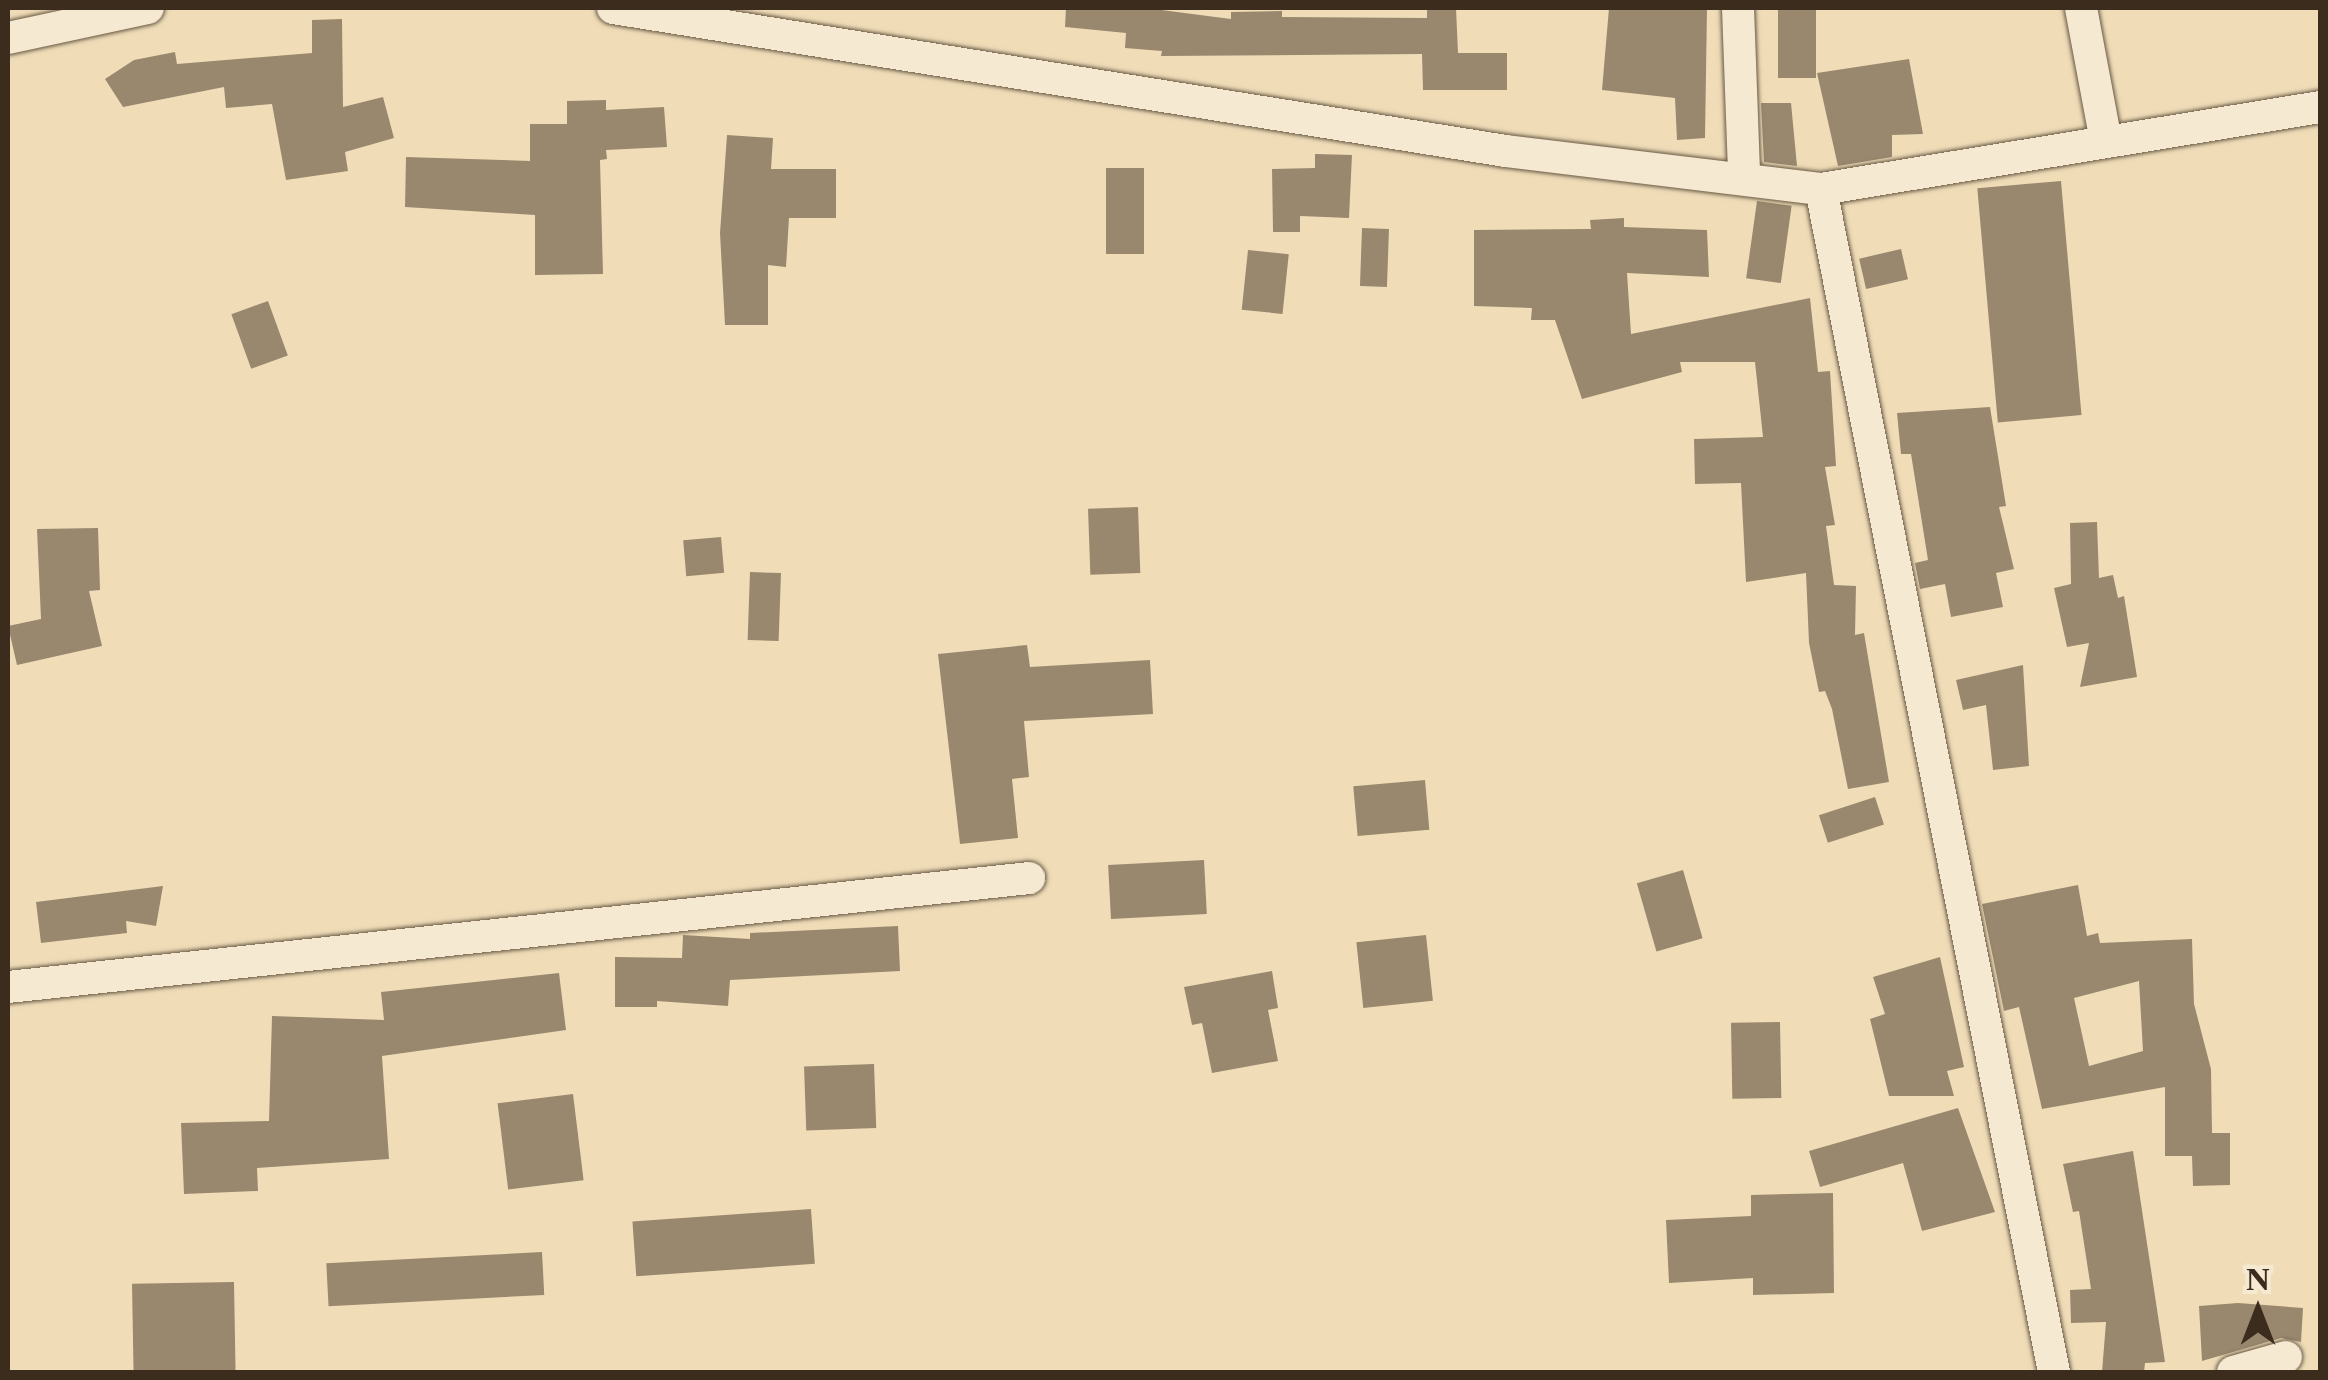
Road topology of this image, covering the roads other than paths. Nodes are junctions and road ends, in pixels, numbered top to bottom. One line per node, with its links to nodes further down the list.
1 (148, 8): 5 (street)
2 (613, 8): 8 (street)
3 (1738, 8): 8 (street)
4 (2081, 8): 7 (street)
5 (8, 38)
6 (2320, 107): 7 (street)
7 (2106, 142): 9 (street)
8 (1744, 175): 9 (street)
9 (1821, 189): 13 (street)
10 (1029, 878): 11 (street)
11 (8, 987)
12 (2286, 1357): 14 (street)
13 (2054, 1372)
14 (2233, 1372)

